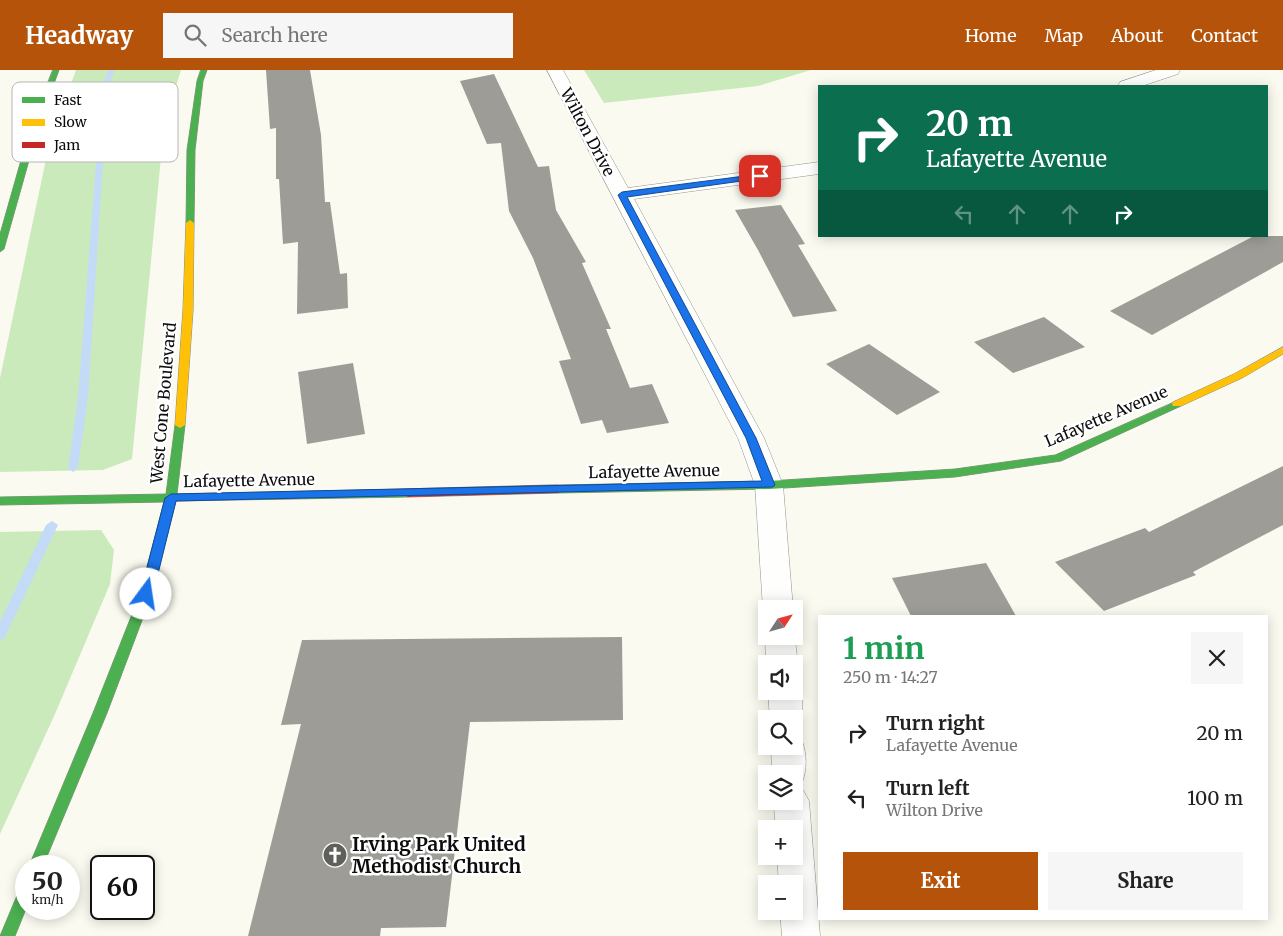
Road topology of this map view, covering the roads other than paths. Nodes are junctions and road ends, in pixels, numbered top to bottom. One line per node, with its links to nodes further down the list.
1 (56, 70): 5 (main road)
2 (204, 70): 13 (main road, West Cone Boulevard)
3 (555, 70): 9 (street, Wilton Drive)
4 (1172, 70): 6 (street)
5 (51, 82)
6 (1129, 85)
7 (24, 162): 10 (main road)
8 (818, 168): 9 (street)
9 (622, 195): 12 (street, Wilton Drive)
10 (0, 249)
11 (1283, 350): 12 (main road, Lafayette Avenue)
12 (770, 485): 13 (main road, Lafayette Avenue); 15 (street, Wilton Drive)
13 (171, 498): 14 (main road, Lafayette Avenue); 16 (main road, West Cone Boulevard)
14 (0, 501)
15 (777, 600)
16 (41, 855)
17 (796, 865): 20 (street)
18 (15, 917): 19 (main road)
19 (7, 936)
20 (801, 936)

